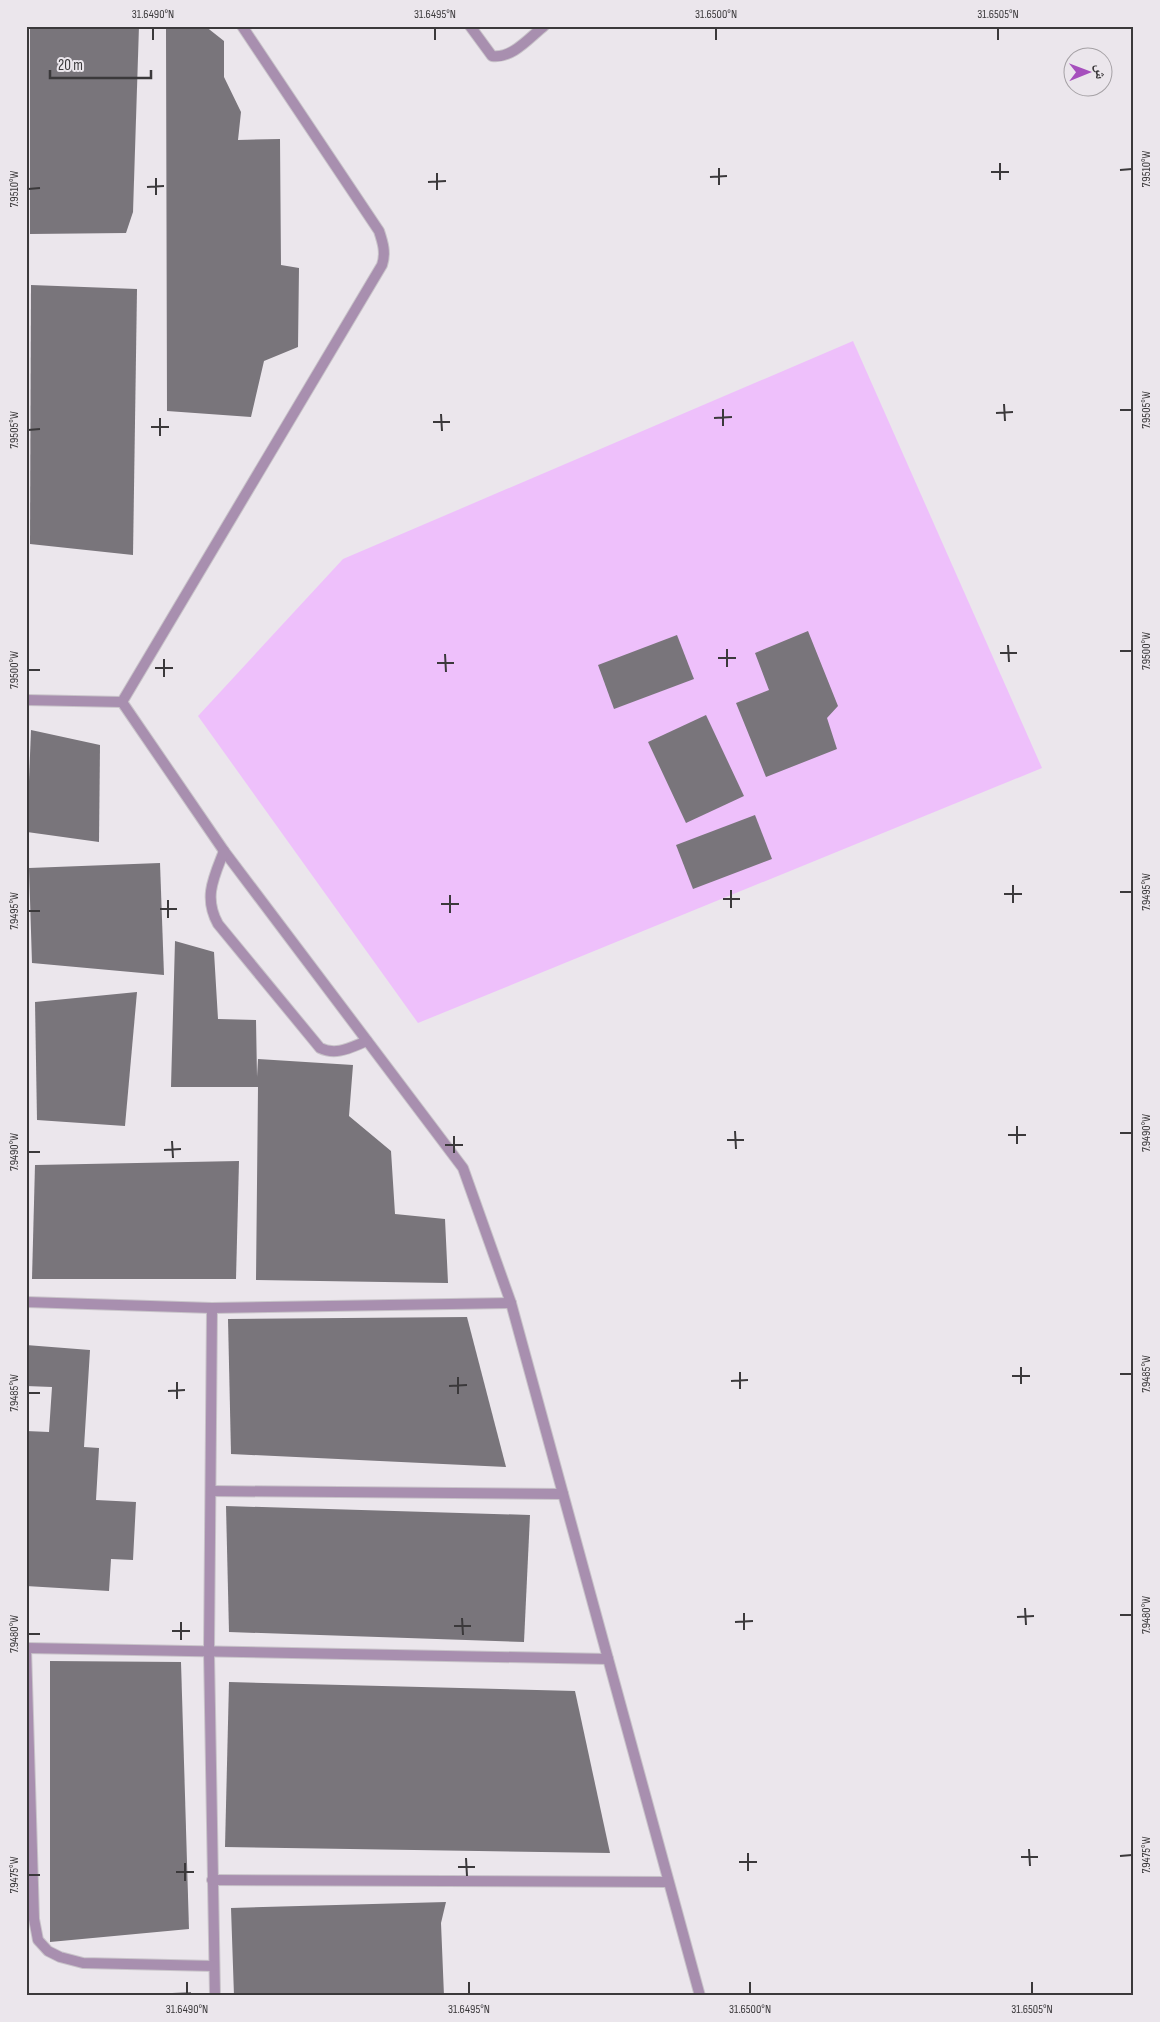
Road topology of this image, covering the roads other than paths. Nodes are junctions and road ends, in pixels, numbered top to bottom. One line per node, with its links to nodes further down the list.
1 (242, 26): 5 (street)
2 (470, 26): 3 (street)
3 (544, 26)
4 (26, 700): 5 (street)
5 (122, 702): 6 (street)
6 (224, 850): 7 (street); 7 (street)
7 (367, 1041): 9 (street)
8 (26, 1302): 10 (street)
9 (511, 1303): 10 (street); 12 (street)
10 (212, 1308): 11 (street)
11 (211, 1491): 12 (street); 14 (street)
12 (563, 1494): 15 (street)
13 (26, 1648): 14 (street); 18 (street)
14 (210, 1652): 15 (street); 16 (street)
15 (608, 1659): 17 (street)
16 (212, 1880): 17 (street); 18 (street)
17 (668, 1882): 20 (street)
18 (214, 1966): 19 (street)
19 (215, 1996)
20 (700, 1996)

